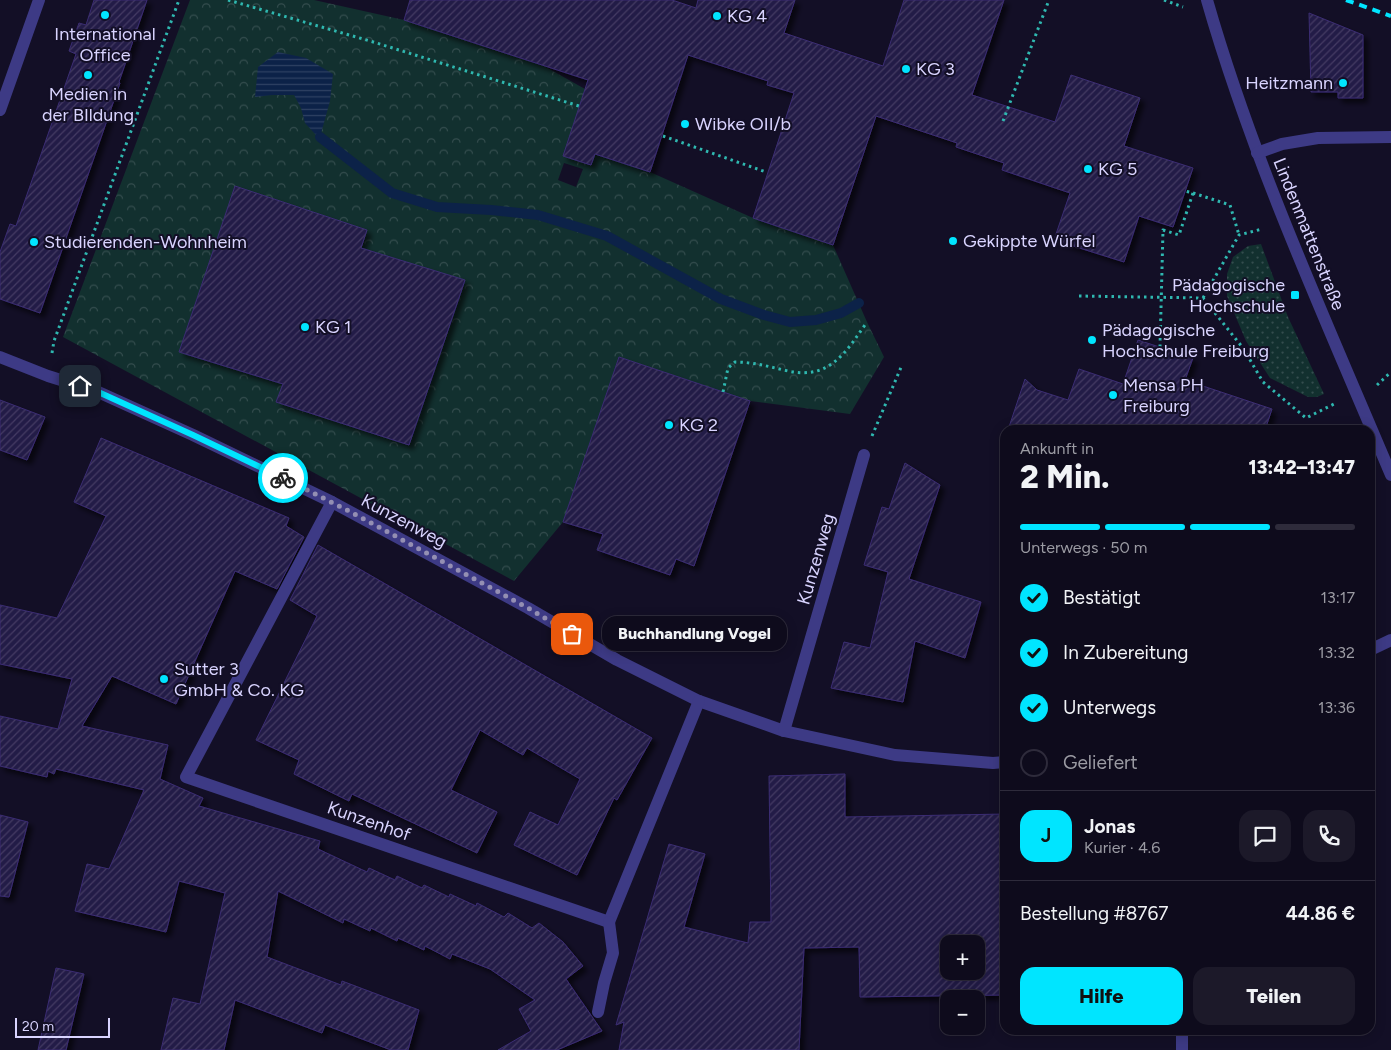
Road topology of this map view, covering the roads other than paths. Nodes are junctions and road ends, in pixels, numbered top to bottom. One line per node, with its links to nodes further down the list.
1 (39, 0): 3 (street)
2 (1207, 0): 5 (street, Lindenmattenstraße)
3 (0, 110)
4 (1391, 137): 5 (street)
5 (1257, 153): 7 (street, Lindenmattenstraße)
6 (0, 357): 11 (street, Kunzenweg)
7 (1370, 425)
8 (1375, 437): 10 (street, Lindenmattenstraße)
9 (864, 455): 15 (street, Kunzenweg)
10 (1391, 475)
11 (332, 502): 14 (street, Kunzenweg); 17 (street, Kunzenhof)
12 (1391, 640): 13 (street)
13 (1375, 648)
14 (699, 701): 15 (street, Kunzenweg); 17 (street)
15 (784, 731): 16 (street, Kunzenweg)
16 (1000, 762)
17 (608, 922): 18 (street)
18 (598, 1012)
19 (1182, 1035): 20 (street)
20 (1182, 1050)

